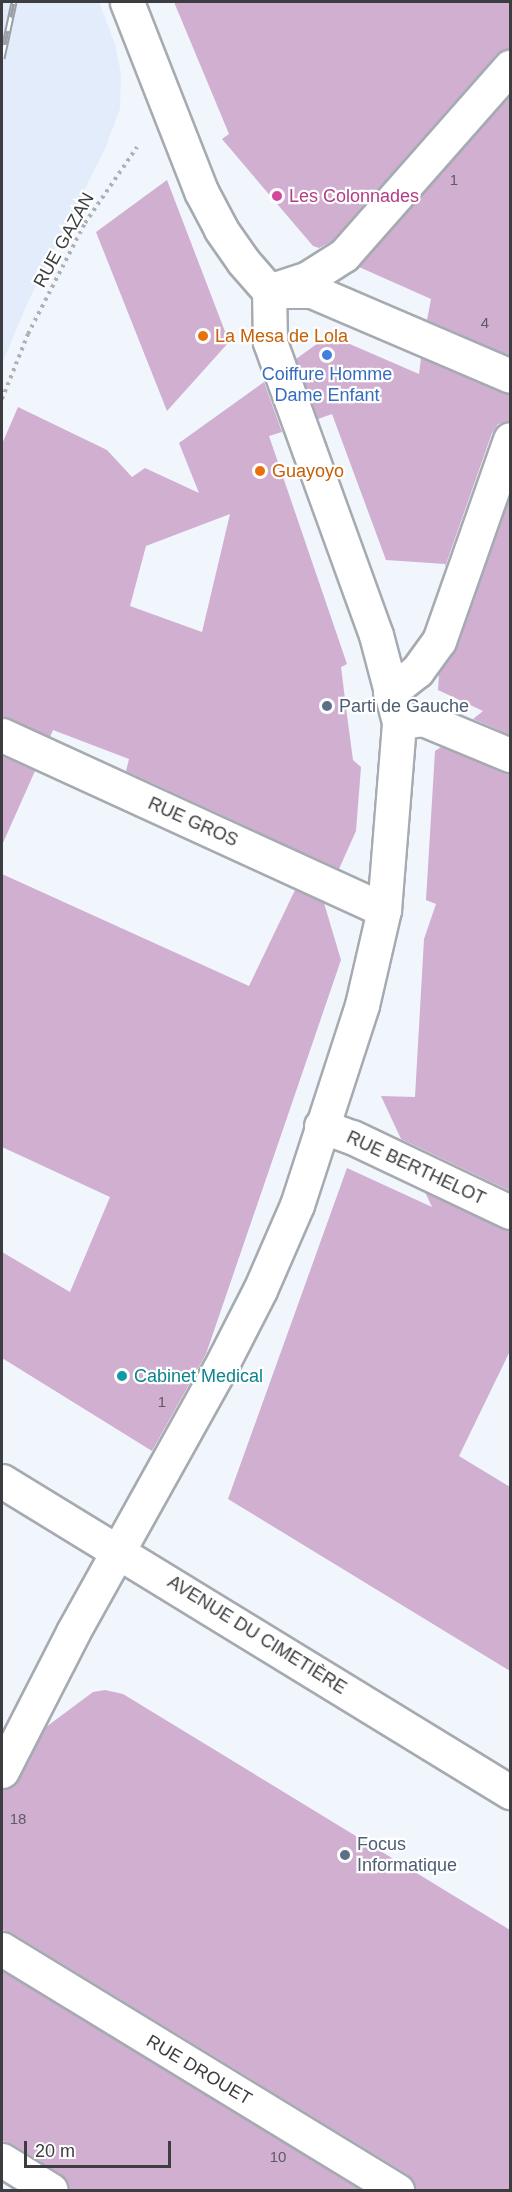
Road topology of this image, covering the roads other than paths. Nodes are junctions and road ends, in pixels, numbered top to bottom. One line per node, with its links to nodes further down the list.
1 (127, 2): 3 (street)
2 (510, 67): 3 (street)
3 (269, 291): 4 (street); 6 (street)
4 (510, 376)
5 (510, 439): 6 (street)
6 (395, 707): 8 (street); 9 (street)
7 (2, 735): 9 (street, RUE GROS)
8 (510, 755)
9 (384, 910): 10 (street)
10 (321, 1126): 11 (street, RUE BERTHELOT); 13 (street)
11 (510, 1212)
12 (2, 1481): 13 (street, AVENUE DU CIMETIÈRE)
13 (118, 1551): 14 (street); 15 (street, AVENUE DU CIMETIÈRE)
14 (2, 1772)
15 (510, 1792)
16 (2, 1949): 19 (street, RUE DROUET)
17 (2, 2160): 18 (street)
18 (51, 2190)
19 (397, 2190)

